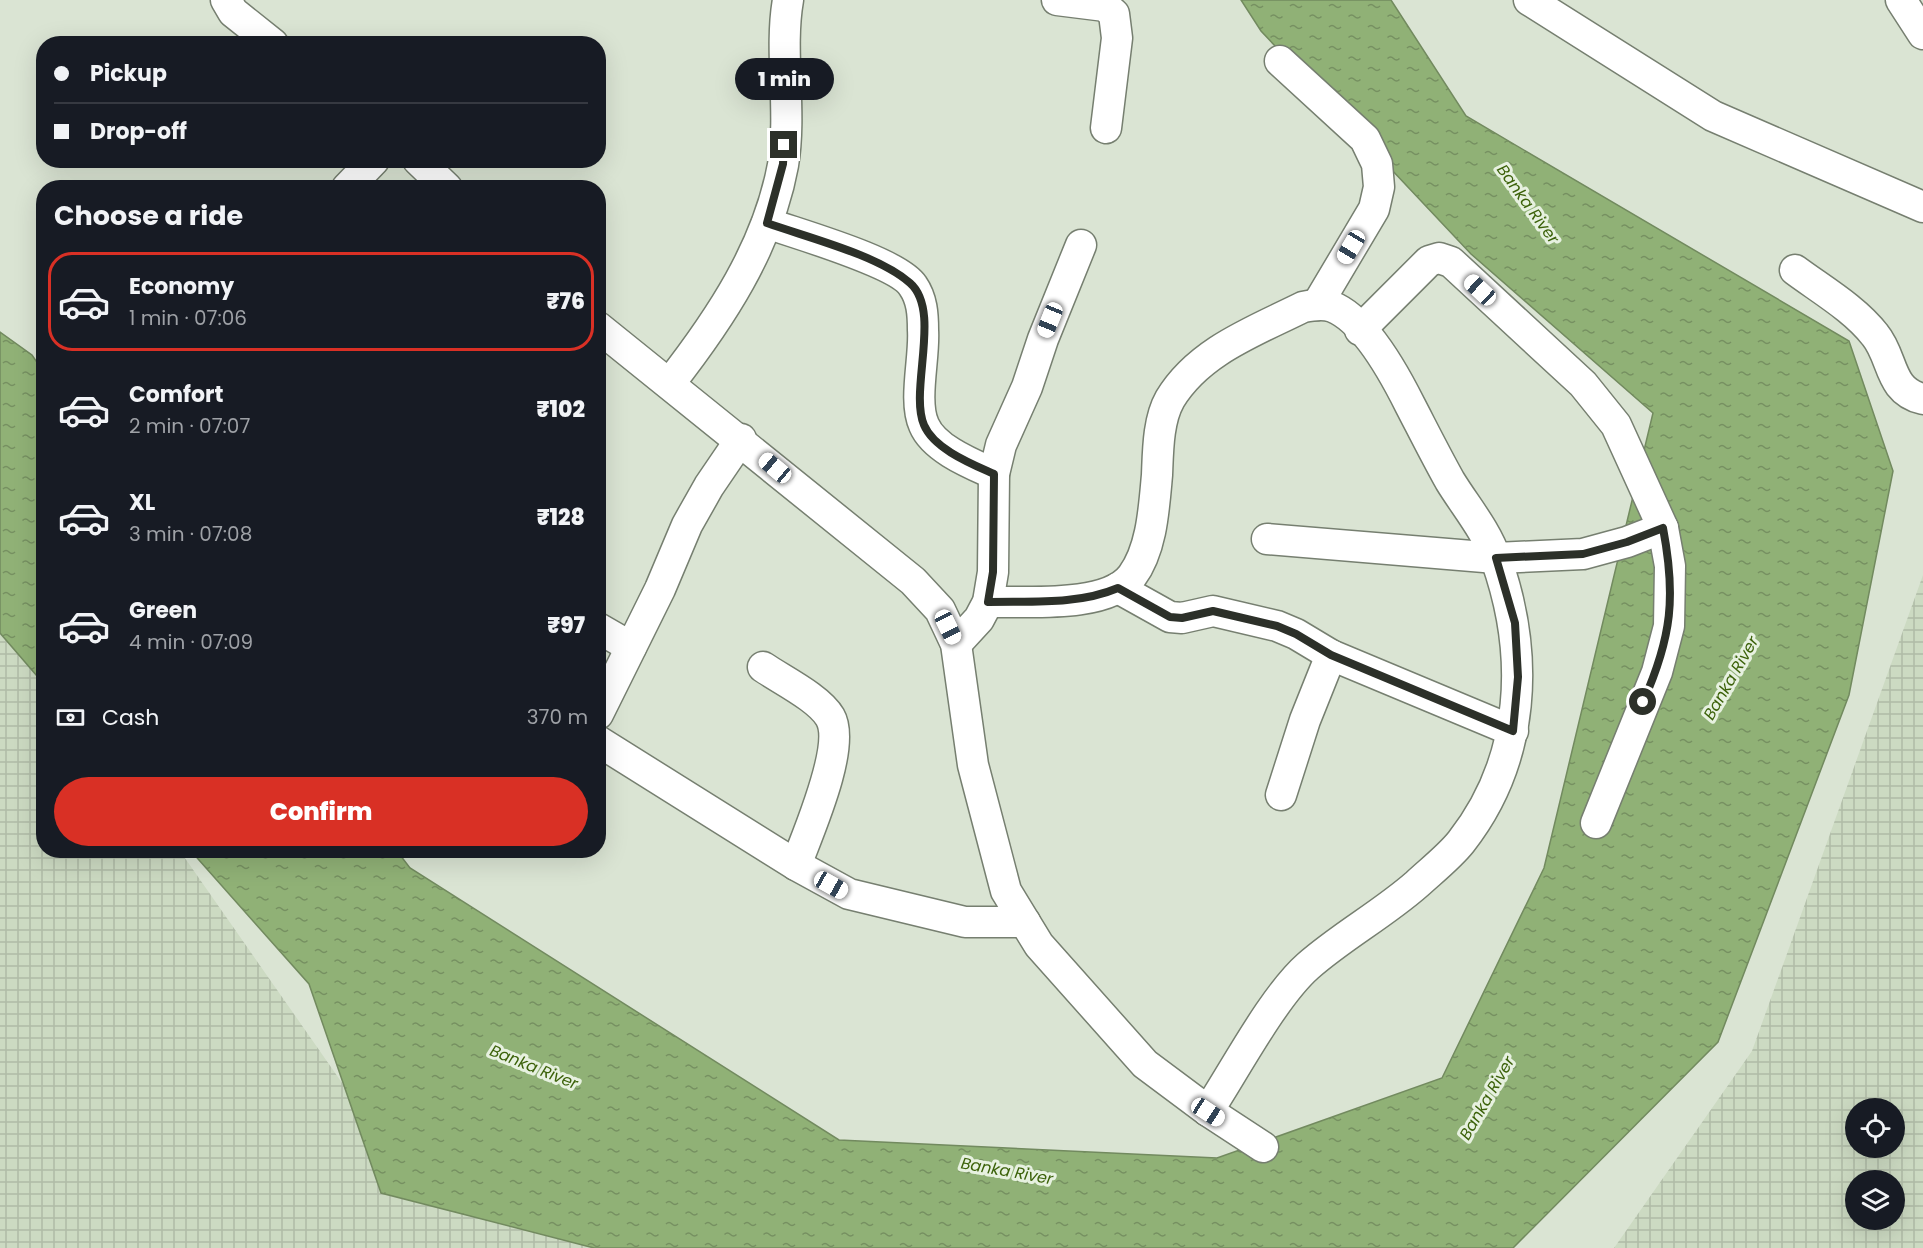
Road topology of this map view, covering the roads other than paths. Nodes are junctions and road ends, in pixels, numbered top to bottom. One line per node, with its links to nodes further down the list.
1 (226, 0): 7 (street)
2 (788, 0): 15 (street)
3 (1057, 0): 9 (street)
4 (1529, 0): 14 (street)
5 (1901, 0): 6 (street)
6 (1923, 34)
7 (263, 36)
8 (1280, 61): 18 (street)
9 (1106, 128)
10 (366, 168): 12 (street)
11 (426, 168): 13 (street)
12 (354, 180)
13 (439, 180)
14 (1923, 207)
15 (767, 223): 21 (street); 24 (street)
16 (1081, 245): 24 (street)
17 (1795, 270): 22 (street)
18 (1317, 305): 19 (street); 28 (street)
19 (1360, 330): 25 (street); 27 (street)
20 (606, 333): 21 (street)
21 (670, 383): 23 (street)
22 (1923, 399)
23 (741, 439): 31 (street); 32 (street)
24 (994, 474): 29 (street)
25 (1663, 528): 27 (street); 39 (street)
26 (1267, 539): 27 (street)
27 (1496, 558): 36 (street)
28 (1118, 588): 29 (street); 33 (street)
29 (988, 602): 31 (street)
30 (606, 633): 32 (street)
31 (957, 644): 41 (street)
32 (631, 647): 35 (street)
33 (1331, 655): 36 (street); 38 (street)
34 (763, 667): 40 (street)
35 (606, 698)
36 (1513, 731): 42 (street)
37 (606, 746): 40 (street)
38 (1281, 795)
39 (1596, 823)
40 (796, 865): 41 (street)
41 (1025, 922): 42 (street)
42 (1208, 1112): 43 (street)
43 (1263, 1147)

